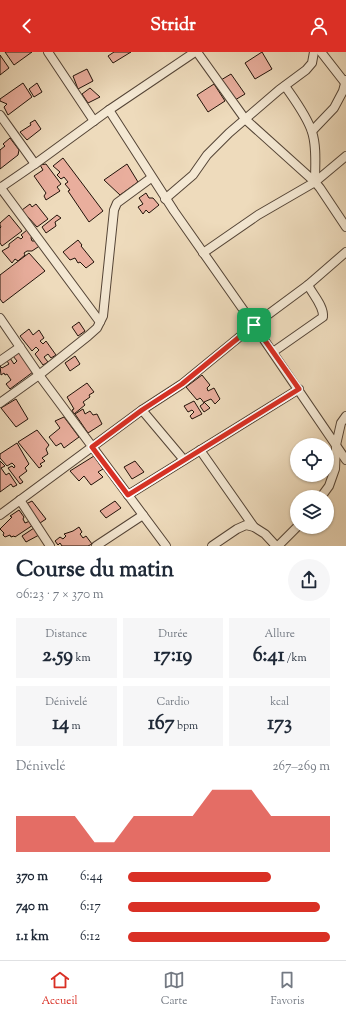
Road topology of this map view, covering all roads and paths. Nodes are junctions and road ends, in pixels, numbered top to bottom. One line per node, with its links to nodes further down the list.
1 (48, 52): 10 (street)
2 (196, 52): 7 (street); 9 (street)
3 (314, 52): 6 (street)
4 (321, 52): 5 (street)
5 (346, 82): 11 (street)
6 (285, 86): 9 (street); 11 (street)
7 (109, 110): 10 (street); 14 (street)
8 (0, 115): 13 (street)
9 (245, 119): 15 (street); 17 (street)
10 (94, 121): 13 (street)
11 (312, 131): 15 (street)
12 (346, 156): 15 (street)
13 (35, 164): 16 (street)
14 (151, 178): 17 (street); 23 (street)
15 (315, 182): 18 (street); 20 (street)
16 (0, 188): 23 (street)
17 (165, 199): 20 (street)
18 (346, 227)
19 (346, 252): 21 (street)
20 (203, 253): 24 (street)
21 (308, 285): 24 (street); 26 (street)
22 (0, 318): 25 (street)
23 (100, 322): 28 (street)
24 (254, 325): 26 (street); 31 (street)
25 (20, 347): 27 (street); 28 (street)
26 (273, 352): 29 (street)
27 (0, 361)
28 (39, 375): 30 (street); 34 (street)
29 (299, 389): 33 (street); 35 (street)
30 (0, 403)
31 (142, 410): 34 (street); 36 (street)
32 (346, 416): 33 (street)
33 (336, 445): 37 (street); 38 (street)
34 (92, 447): 39 (street); 40 (street)
35 (200, 450): 36 (street); 43 (street)
36 (184, 460): 39 (street)
37 (346, 460)
38 (326, 490)
39 (128, 495): 42 (street)
40 (20, 500): 41 (street); 45 (street)
41 (0, 514)
42 (143, 515): 46 (street); 47 (street)
43 (254, 527): 48 (street); 49 (street)
44 (290, 533): 49 (street)
45 (50, 546)
46 (96, 546)
47 (166, 546)
48 (212, 546)
49 (277, 546)

